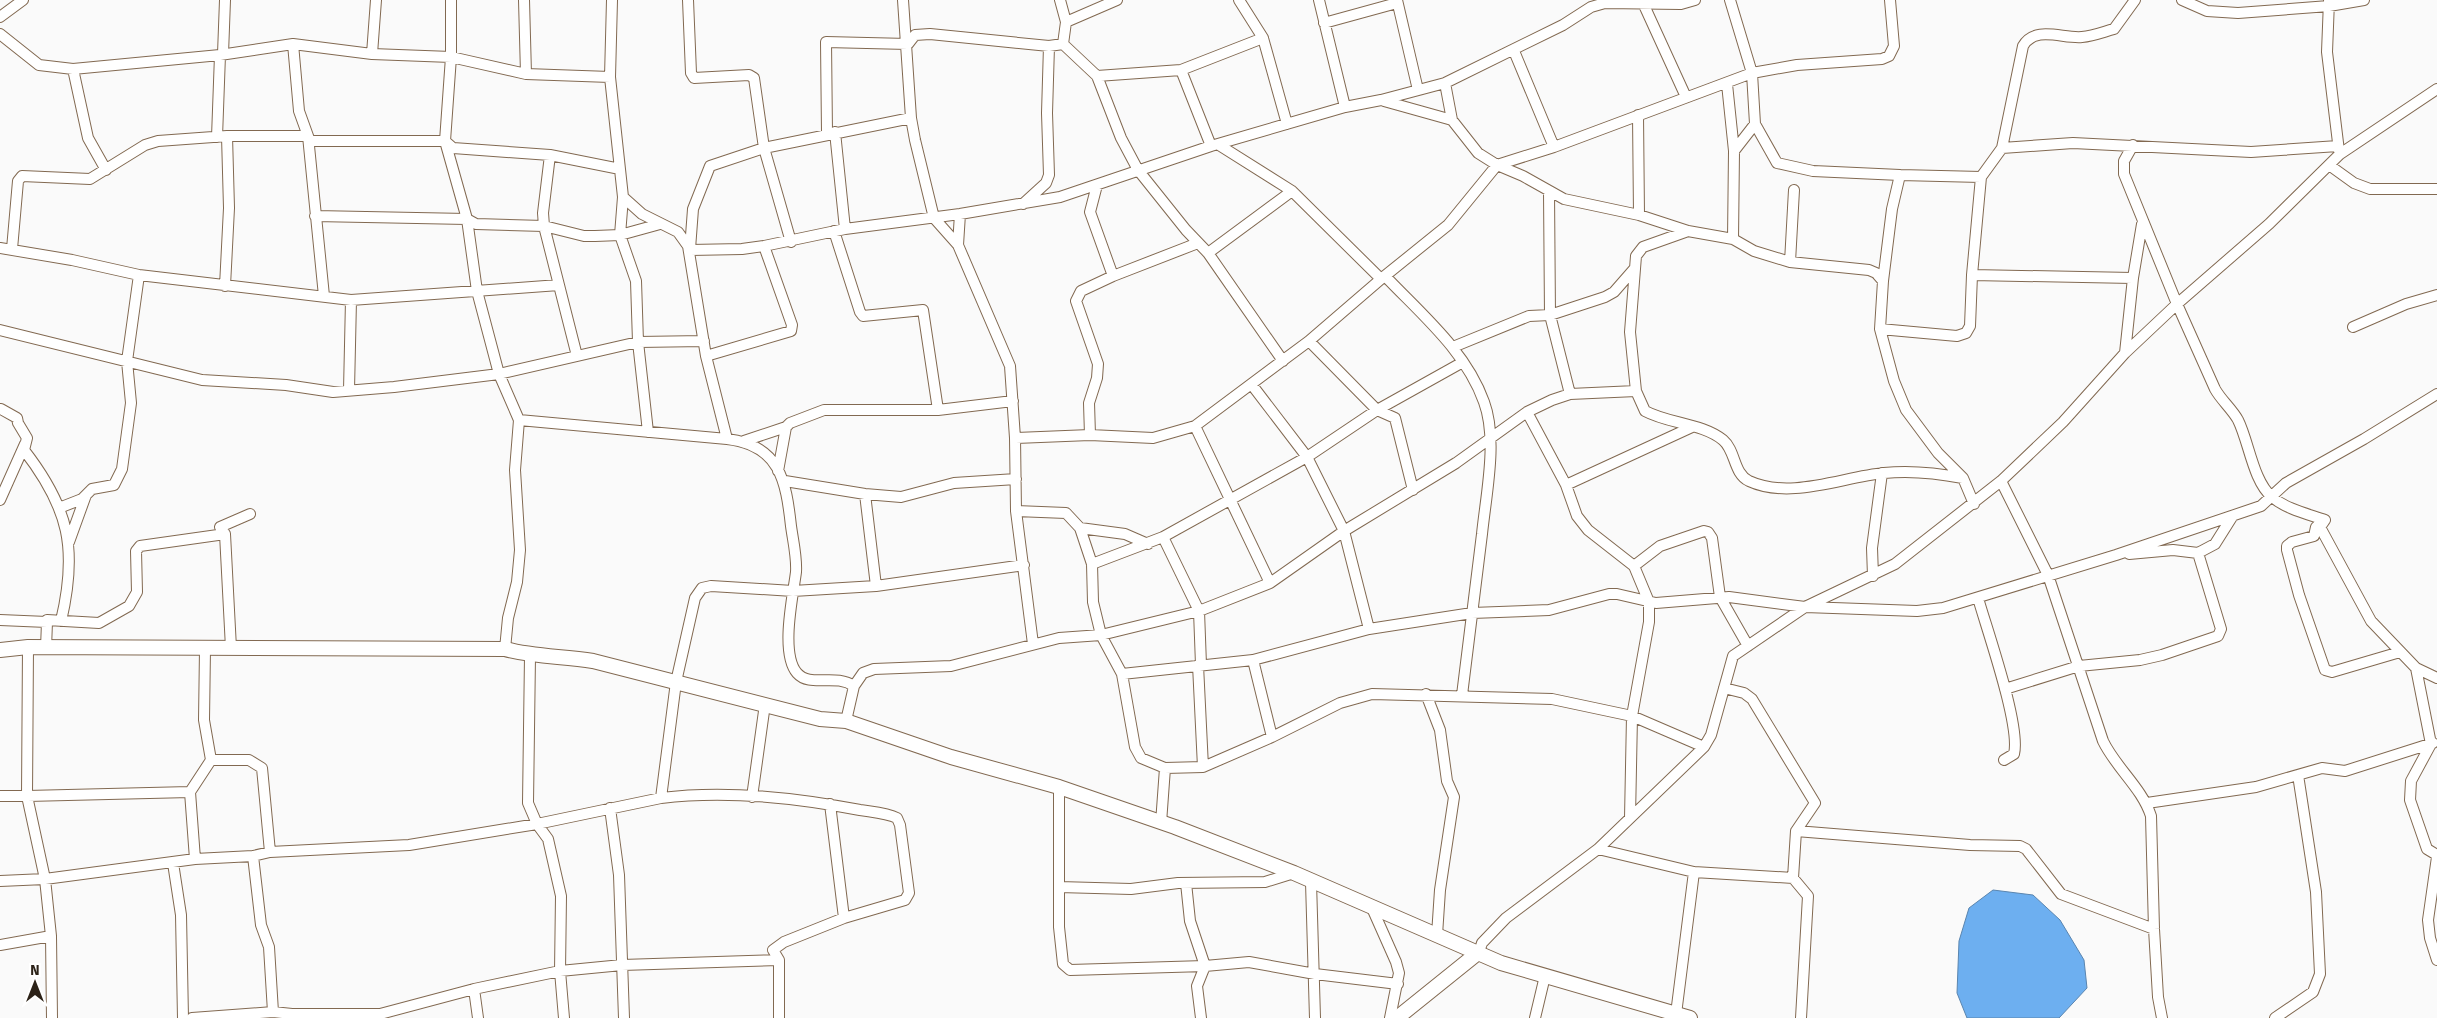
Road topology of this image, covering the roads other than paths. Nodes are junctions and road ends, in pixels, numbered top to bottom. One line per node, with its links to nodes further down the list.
1 (23, 0): 22 (street)
2 (225, 0): 33 (street)
3 (376, 0): 32 (street)
4 (451, 0): 34 (street)
5 (524, 0): 38 (street)
6 (612, 0): 40 (street)
7 (688, 0): 60 (street)
8 (903, 0): 28 (street)
9 (1060, 0): 23 (street)
10 (1117, 0): 23 (street)
11 (1239, 0): 26 (street)
12 (1319, 0): 24 (street)
13 (1695, 0): 20 (street)
14 (1730, 0): 37 (street)
15 (1890, 0): 37 (street)
16 (2135, 0): 61 (street)
17 (2182, 0): 21 (street)
18 (2364, 0): 21 (street)
19 (1397, 2): 24 (street); 44 (street)
20 (1643, 3): 31 (street); 45 (street)
21 (2329, 3): 62 (street)
22 (0, 17)
23 (1066, 22): 29 (street)
24 (1324, 23): 47 (street)
25 (0, 34): 35 (street)
26 (1263, 38): 36 (street); 51 (street)
27 (293, 44): 32 (street); 33 (street); 55 (street)
28 (908, 44): 30 (street); 49 (street); 53 (street)
29 (1062, 44): 30 (street); 39 (street)
30 (1049, 46): 78 (street)
31 (1514, 50): 41 (street); 59 (street)
32 (372, 54): 34 (street)
33 (222, 55): 35 (street); 54 (street)
34 (451, 57): 38 (street); 56 (street)
35 (73, 68): 68 (street)
36 (1181, 70): 39 (street); 57 (street)
37 (1752, 73): 42 (street); 52 (street)
38 (526, 74): 40 (street)
39 (1097, 76): 69 (street)
40 (610, 77): 67 (street)
41 (1445, 83): 44 (street); 50 (street)
42 (1727, 84): 45 (street); 63 (street)
43 (2437, 89): 62 (street)
44 (1418, 90): 46 (street)
45 (1686, 97): 48 (street)
46 (1381, 100): 47 (street); 50 (street)
47 (1345, 108): 51 (street)
48 (1638, 115): 59 (street); 80 (street)
49 (911, 118): 53 (street); 82 (street)
50 (1452, 120): 66 (street)
51 (1287, 124): 57 (street)
52 (1755, 124): 63 (street); 70 (street)
53 (831, 133): 60 (street); 87 (street)
54 (222, 136): 55 (street); 68 (street); 109 (street)
55 (308, 136): 56 (street); 81 (street)
56 (445, 141): 64 (street); 83 (street)
57 (1215, 145): 69 (street); 75 (street)
58 (2133, 145): 61 (street); 62 (street); 84 (street)
59 (1554, 147): 66 (street)
60 (764, 148): 92 (street); 97 (street)
61 (2002, 148): 71 (street)
62 (2339, 150): 65 (street)
63 (1734, 151): 91 (street)
64 (550, 155): 67 (street); 86 (street)
65 (2329, 165): 73 (street); 114 (street)
66 (1497, 166): 76 (street); 105 (street)
67 (620, 169): 77 (street)
68 (106, 170): 98 (street)
69 (1138, 170): 72 (street); 93 (street)
70 (1900, 175): 71 (street); 107 (street)
71 (1981, 178): 103 (street)
72 (1097, 185): 78 (street); 104 (street)
73 (2437, 189)
74 (1794, 190): 100 (street)
75 (1292, 191): 99 (street); 105 (street)
76 (1549, 192): 80 (street); 115 (street)
77 (623, 197): 85 (street); 90 (street)
78 (1022, 204): 79 (street)
79 (960, 214): 82 (street); 94 (street)
80 (1639, 215): 89 (street)
81 (315, 216): 83 (street); 112 (street)
82 (934, 218): 87 (street); 94 (street)
83 (467, 219): 86 (street); 110 (street)
84 (2142, 223): 106 (street); 114 (street)
85 (660, 224): 90 (street); 97 (street)
86 (544, 226): 90 (street); 108 (street)
87 (845, 229): 88 (street)
88 (834, 231): 92 (street); 137 (street)
89 (1688, 231): 91 (street); 101 (street)
90 (620, 235): 121 (street)
91 (1733, 239): 100 (street)
92 (791, 242): 95 (street)
93 (1198, 243): 99 (street); 104 (street)
94 (958, 245): 135 (street)
95 (764, 246): 97 (street); 125 (street)
96 (0, 248): 98 (street)
97 (689, 248): 119 (street)
98 (12, 249): 102 (street)
99 (1208, 254): 126 (street)
100 (1790, 262): 107 (street)
101 (1635, 268): 115 (street); 132 (street)
102 (139, 275): 109 (street); 127 (street)
103 (1972, 275): 106 (street); 117 (street)
104 (1113, 276): 145 (street)
105 (1383, 277): 120 (street); 122 (street)
106 (2133, 278): 123 (street)
107 (1883, 282): 117 (street)
108 (559, 285): 110 (street); 124 (street)
109 (225, 286): 112 (street)
110 (477, 291): 113 (street); 129 (street)
111 (2437, 295): 116 (street)
112 (324, 296): 113 (street)
113 (351, 300): 131 (street)
114 (2177, 304): 123 (street); 162 (street)
115 (1550, 315): 122 (street); 133 (street)
116 (2353, 327)
117 (1880, 329): 154 (street)
118 (0, 330): 127 (street)
119 (704, 341): 121 (street); 125 (street)
120 (1309, 341): 126 (street); 138 (street)
121 (638, 342): 124 (street); 144 (street)
122 (1453, 347): 128 (street)
123 (2126, 353): 157 (street)
124 (577, 356): 129 (street)
125 (706, 356): 148 (street)
126 (1283, 360): 130 (street)
127 (126, 361): 131 (street); 160 (street)
128 (1463, 362): 138 (street); 149 (street)
129 (499, 374): 131 (street); 140 (street)
130 (1252, 385): 141 (street); 151 (street)
131 (350, 390)
132 (1636, 391): 133 (street); 143 (street)
133 (1570, 394): 139 (street)
134 (2437, 394): 162 (street)
135 (1012, 401): 137 (street); 147 (street)
136 (0, 406): 146 (street)
137 (938, 410): 142 (street)
138 (1377, 410): 151 (street); 159 (street)
139 (1527, 412): 149 (street); 158 (street)
140 (519, 420): 144 (street); 204 (street)
141 (1195, 426): 145 (street); 163 (street)
142 (786, 427): 150 (street); 152 (street)
143 (1692, 427): 153 (street); 158 (street)
144 (648, 432): 148 (street)
145 (1090, 435): 147 (street)
146 (27, 438): 164 (street); 166 (street)
147 (1015, 438): 155 (street)
148 (727, 439): 150 (street)
149 (1490, 440): 159 (street); 192 (street)
150 (744, 441): 152 (street)
151 (1307, 458): 163 (street); 172 (street)
152 (778, 472): 156 (street)
153 (1882, 473): 154 (street); 183 (street)
154 (1964, 478): 165 (street)
155 (1016, 479): 161 (street); 167 (street)
156 (785, 481): 161 (street); 186 (street)
157 (2002, 481): 165 (street); 182 (street)
158 (1566, 485): 181 (street)
159 (1413, 490): 172 (street)
160 (86, 494): 166 (street); 175 (street)
161 (865, 494): 185 (street)
162 (2272, 497): 169 (street); 170 (street)
163 (1229, 499): 174 (street); 184 (street)
164 (0, 500)
165 (1974, 504): 183 (street)
166 (59, 508): 175 (street)
167 (1016, 511): 171 (street); 180 (street)
168 (250, 514): 173 (street)
169 (2232, 517): 177 (street); 178 (street)
170 (2325, 520): 206 (street); 206 (street)
171 (1080, 528): 176 (street); 179 (street)
172 (1344, 530): 184 (street); 196 (street)
173 (225, 534): 194 (street); 202 (street)
174 (1163, 537): 176 (street); 191 (street)
175 (68, 543): 194 (street)
176 (1148, 544): 179 (street)
177 (2198, 553): 178 (street); 210 (street)
178 (2116, 555): 182 (street)
179 (1092, 564): 197 (street)
180 (1024, 565): 185 (street); 198 (street)
181 (1634, 566): 187 (street); 189 (street)
182 (2048, 575): 188 (street); 210 (street)
183 (1873, 576): 190 (street)
184 (1270, 582): 191 (street)
185 (876, 586): 186 (street)
186 (793, 591): 214 (street); 215 (street)
187 (1720, 597): 189 (street); 190 (street); 199 (street)
188 (1978, 598): 190 (street); 217 (street)
189 (1649, 602): 192 (street); 221 (street)
190 (1805, 607): 199 (street)
191 (1199, 611): 197 (street); 209 (street)
192 (1472, 613): 196 (street); 219 (street)
193 (0, 620): 195 (street)
194 (61, 621): 195 (street)
195 (47, 622): 201 (street)
196 (1369, 629): 208 (street)
197 (1102, 635): 198 (street); 212 (street)
198 (1034, 644): 215 (street)
199 (1748, 646): 216 (street)
200 (28, 647): 201 (street); 205 (street); 234 (street)
201 (46, 648): 203 (street)
202 (231, 648): 203 (street); 204 (street)
203 (205, 649): 226 (street)
204 (505, 649): 207 (street)
205 (0, 650)
206 (2400, 652): 211 (street)
207 (530, 656): 214 (street); 242 (street)
208 (1253, 660): 209 (street); 223 (street)
209 (1199, 665): 212 (street); 228 (street)
210 (2079, 666): 217 (street); 237 (street)
211 (2416, 668): 213 (street); 224 (street)
212 (1122, 674): 229 (street)
213 (2437, 678)
214 (676, 682): 220 (street); 236 (street)
215 (854, 686): 222 (street)
216 (1724, 688): 225 (street); 243 (street)
217 (2005, 689): 227 (street)
218 (1426, 694): 219 (street); 223 (street); 261 (street)
219 (1462, 695): 221 (street)
220 (765, 704): 222 (street); 235 (street)
221 (1632, 716): 225 (street); 240 (street)
222 (846, 721): 231 (street)
223 (1272, 737): 228 (street)
224 (2434, 743): 230 (street); 247 (street)
225 (1704, 747): 240 (street)
226 (211, 760): 232 (street); 245 (street)
227 (2004, 760)
228 (1203, 767): 229 (street)
229 (1165, 768): 241 (street)
230 (2298, 775): 237 (street); 292 (street)
231 (1059, 786): 241 (street); 257 (street)
232 (190, 792): 234 (street); 248 (street)
233 (0, 796): 234 (street)
234 (27, 796): 253 (street)
235 (752, 797): 236 (street); 238 (street)
236 (661, 798): 239 (street)
237 (2147, 803): 260 (street)
238 (830, 804): 259 (street); 259 (street)
239 (610, 808): 242 (street); 267 (street)
240 (1630, 818): 244 (street)
241 (1160, 823): 251 (street)
242 (536, 824): 245 (street); 269 (street)
243 (1796, 831): 252 (street); 260 (street)
244 (1598, 849): 250 (street); 264 (street)
245 (270, 852): 246 (street)
246 (254, 856): 248 (street); 274 (street)
247 (2437, 856): 266 (street)
248 (195, 859): 249 (street)
249 (173, 863): 253 (street); 278 (street)
250 (1694, 872): 252 (street); 275 (street)
251 (1294, 873): 255 (street); 256 (street)
252 (1793, 878): 290 (street)
253 (45, 879): 254 (street); 262 (street)
254 (0, 882)
255 (1311, 882): 258 (street); 270 (street)
256 (1186, 883): 257 (street); 268 (street)
257 (1059, 887): 268 (street)
258 (1372, 908): 261 (street); 272 (street)
259 (844, 918): 265 (street)
260 (2154, 929): 291 (street)
261 (1437, 935): 264 (street)
262 (51, 936): 263 (street); 277 (street)
263 (0, 946)
264 (1479, 952): 271 (street); 287 (street)
265 (779, 960): 267 (street); 283 (street)
266 (2437, 960)
267 (622, 965): 269 (street); 282 (street)
268 (1205, 966): 270 (street); 284 (street)
269 (560, 971): 273 (street); 281 (street)
270 (1315, 974): 272 (street); 285 (street)
271 (1545, 976): 275 (street); 288 (street)
272 (1398, 984): 286 (street)
273 (474, 989): 276 (street); 280 (street)
274 (273, 1012): 276 (street); 279 (street)
275 (1676, 1014): 289 (street)
276 (292, 1016)
277 (52, 1018)
278 (183, 1018)
279 (199, 1018)
280 (478, 1018)
281 (564, 1018)
282 (624, 1018)
283 (779, 1018)
284 (1201, 1018)
285 (1315, 1018)
286 (1390, 1018)
287 (1397, 1018)
288 (1535, 1018)
289 (1690, 1018)
290 (1800, 1018)
291 (2162, 1018)
292 (2275, 1018)

